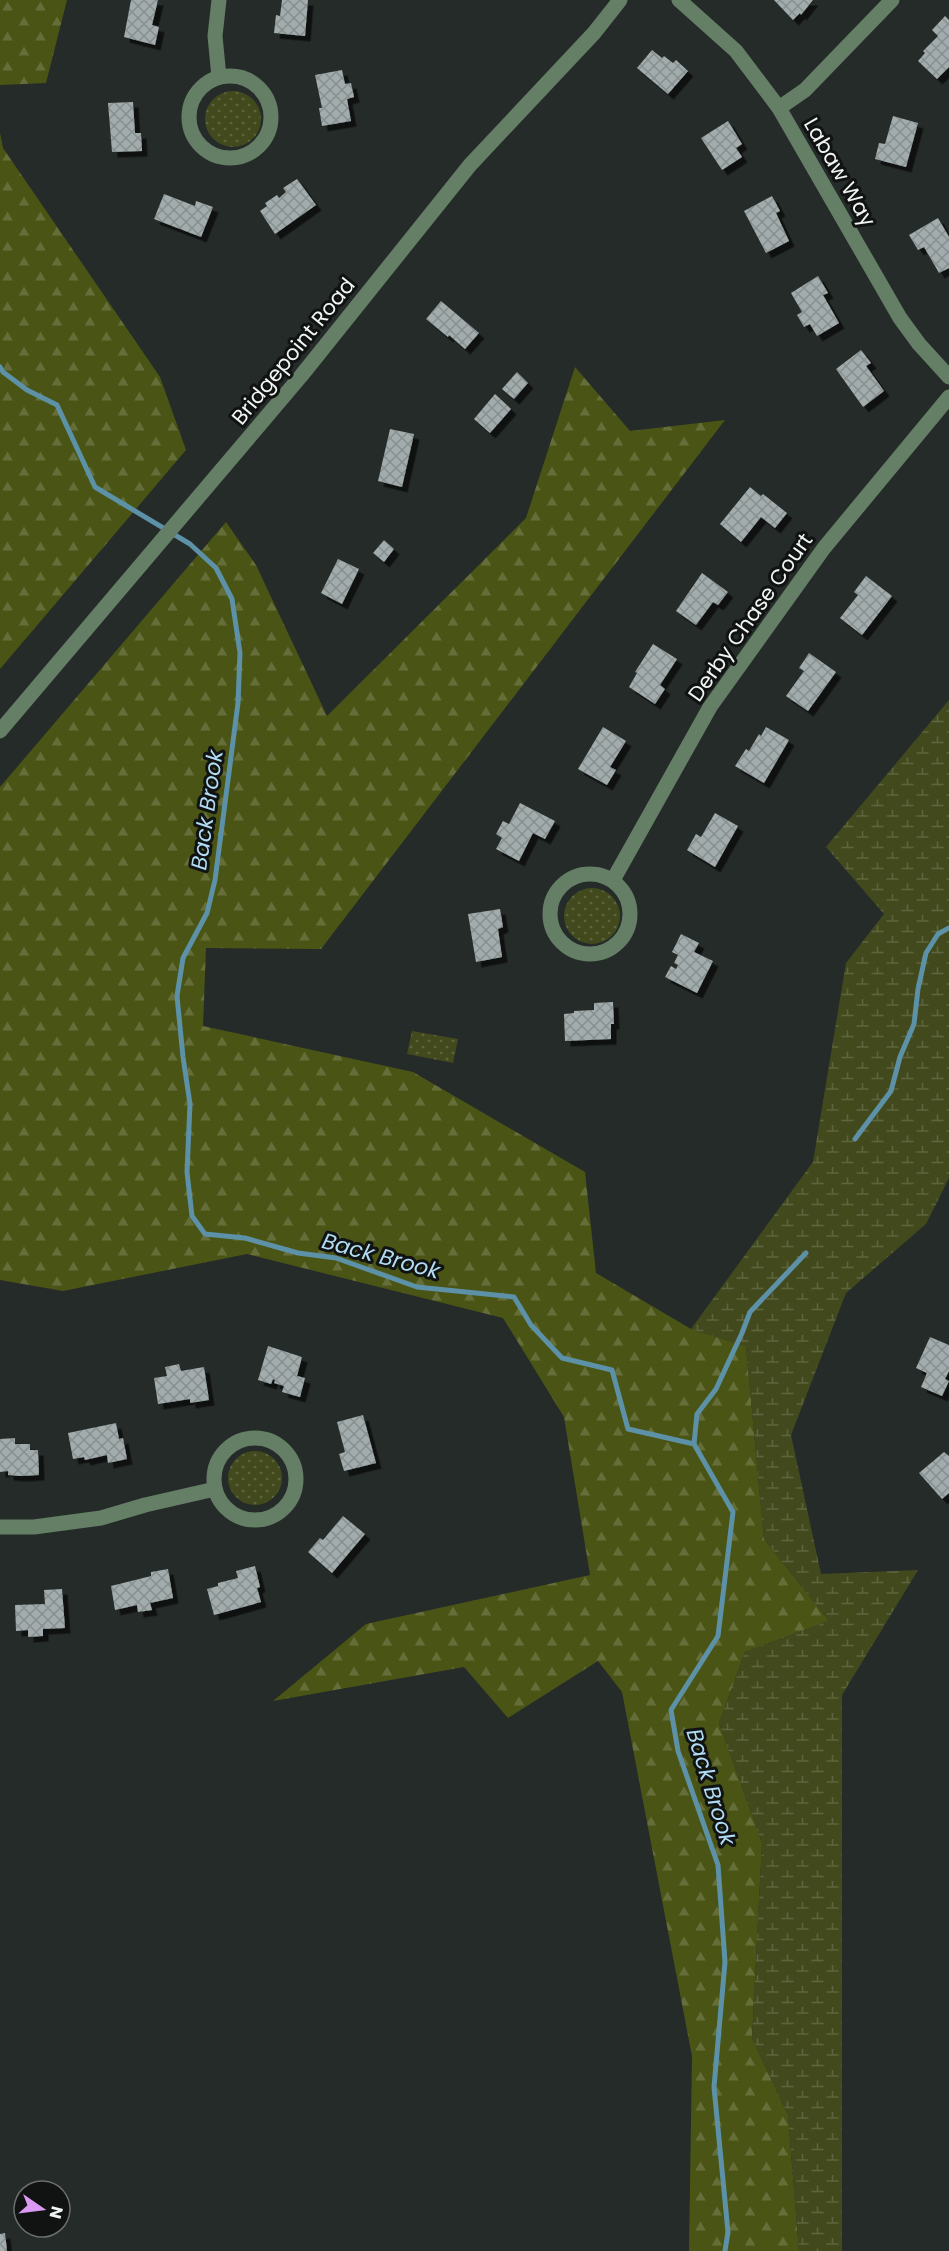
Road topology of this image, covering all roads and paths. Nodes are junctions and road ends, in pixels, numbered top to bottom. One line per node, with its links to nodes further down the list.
1 (219, 0): 5 (street)
2 (620, 0): 9 (street, Bridgepoint Road)
3 (679, 0): 6 (street, Labaw Way)
4 (892, 0): 6 (street)
5 (219, 77): 5 (street)
6 (779, 108): 7 (street, Labaw Way)
7 (949, 377)
8 (949, 397): 10 (street, Derby Chase Court)
9 (0, 730)
10 (614, 880): 10 (street)
11 (215, 1489): 11 (street); 12 (street)
12 (0, 1527)

